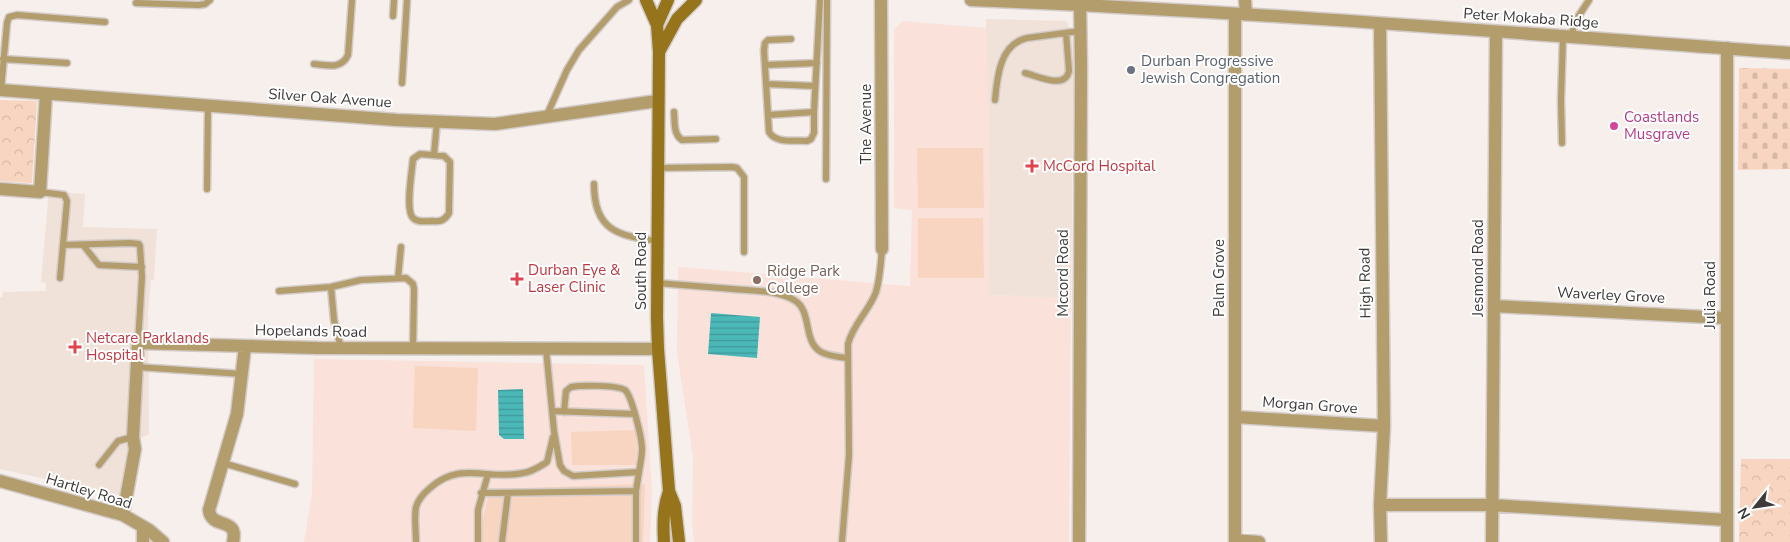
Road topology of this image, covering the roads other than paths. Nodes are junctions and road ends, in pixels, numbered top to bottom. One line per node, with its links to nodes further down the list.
1 (210, 0): 15 (lane)
2 (352, 0): 33 (lane)
3 (394, 0): 18 (lane)
4 (406, 0): 36 (lane)
5 (629, 0): 47 (lane)
6 (645, 0): 21 (main road)
7 (668, 0): 21 (main road, South Road)
8 (696, 0): 28 (main road, South Road)
9 (820, 0): 32 (lane)
10 (827, 0): 53 (lane)
11 (882, 0): 62 (street, The Avenue)
12 (971, 0): 16 (street, Peter Mokaba Ridge)
13 (1245, 0): 17 (street, Palm Grove)
14 (1589, 0): 25 (lane)
15 (136, 3)
16 (1080, 4): 17 (street, Peter Mokaba Ridge); 22 (street, Mccord Road)
17 (1240, 14): 20 (street, Peter Mokaba Ridge); 84 (street, Palm Grove)
18 (393, 16)
19 (105, 22): 30 (lane)
20 (1380, 24): 23 (street, Peter Mokaba Ridge); 85 (street, High Road)
21 (657, 25): 28 (main road, South Road)
22 (1080, 31): 24 (lane); 114 (street, Mccord Road)
23 (1496, 32): 25 (street, Peter Mokaba Ridge); 70 (street, Jesmond Road)
24 (1066, 33): 35 (lane); 41 (lane)
25 (1567, 37): 27 (street, Peter Mokaba Ridge); 50 (lane)
26 (791, 39): 34 (lane)
27 (1727, 48): 29 (street, Peter Mokaba Ridge); 71 (street, Julia Road)
28 (658, 52): 42 (main road, South Road)
29 (1790, 53)
30 (3, 59): 31 (lane); 39 (lane)
31 (67, 63)
32 (817, 63): 34 (lane); 38 (lane)
33 (314, 64)
34 (765, 65): 37 (lane)
35 (1025, 73)
36 (402, 83)
37 (766, 84): 38 (lane); 46 (lane)
38 (815, 86): 45 (lane)
39 (0, 90): 40 (street, Silver Oak Avenue)
40 (46, 94): 43 (street, Silver Oak Avenue); 57 (street)
41 (995, 100)
42 (657, 101): 47 (street, Silver Oak Avenue); 52 (main road, South Road)
43 (208, 105): 48 (street, Silver Oak Avenue); 56 (lane)
44 (674, 112): 49 (lane)
45 (814, 112): 46 (lane); 46 (lane)
46 (768, 115)
47 (545, 118): 48 (street, Silver Oak Avenue)
48 (437, 122): 51 (lane)
49 (716, 139)
50 (1562, 143)
51 (434, 154): 51 (lane)
52 (657, 168): 58 (main road, South Road); 63 (lane)
53 (826, 179)
54 (594, 184): 58 (lane)
55 (0, 189): 57 (street)
56 (207, 189)
57 (40, 192): 60 (lane)
58 (658, 241): 67 (main road, South Road)
59 (83, 244): 60 (lane); 64 (lane); 64 (lane)
60 (63, 245): 65 (lane)
61 (401, 248): 66 (lane)
62 (882, 249): 78 (lane)
63 (744, 252)
64 (142, 267): 72 (lane)
65 (60, 278)
66 (398, 278): 68 (lane); 75 (lane)
67 (656, 283): 77 (main road, South Road); 78 (lane)
68 (332, 287): 69 (lane); 74 (lane)
69 (278, 291)
70 (1494, 306): 71 (street, Waverley Grove); 99 (street, Jesmond Road)
71 (1726, 318): 101 (street, Julia Road)
72 (138, 343): 73 (street, Hopelands Road); 79 (street)
73 (245, 346): 74 (street, Hopelands Road); 80 (street)
74 (342, 348): 75 (street, Hopelands Road)
75 (413, 348): 76 (street, Hopelands Road)
76 (546, 349): 77 (street, Hopelands Road); 81 (lane)
77 (658, 349): 95 (main road, South Road)
78 (847, 358): 113 (lane)
79 (137, 367): 80 (lane); 87 (street)
80 (242, 374): 88 (street)
81 (552, 411): 82 (lane); 86 (lane)
82 (564, 412): 83 (lane); 83 (lane)
83 (634, 414): 90 (lane)
84 (1235, 417): 85 (street, Morgan Grove); 103 (street, Palm Grove)
85 (1384, 426): 98 (street, High Road)
86 (554, 431): 90 (lane); 91 (lane)
87 (133, 437): 89 (lane); 100 (street)
88 (223, 464): 93 (lane); 106 (street)
89 (99, 465)
90 (639, 472): 94 (lane)
91 (488, 474): 96 (lane); 107 (lane)
92 (0, 481): 100 (street, Hartley Road)
93 (295, 484)
94 (636, 491): 97 (lane); 110 (lane)
95 (668, 491): 111 (main road, South Road); 112 (main road, South Road)
96 (481, 493): 97 (lane); 108 (lane)
97 (508, 493): 109 (lane)
98 (1380, 505): 99 (street); 116 (street, High Road)
99 (1491, 505): 101 (street); 117 (street, Jesmond Road)
100 (123, 515): 102 (street, Hartley Road)
101 (1727, 520): 118 (street, Julia Road)
102 (143, 527): 104 (street); 105 (street, Hartley Road)
103 (1235, 541): 115 (street)
104 (143, 542)
105 (163, 542)
106 (232, 542)
107 (416, 542)
108 (478, 542)
109 (502, 542)
110 (636, 542)
111 (664, 542)
112 (680, 542)
113 (842, 542)
114 (1079, 542)
115 (1259, 542)
116 (1381, 542)
117 (1492, 542)
118 (1727, 542)

